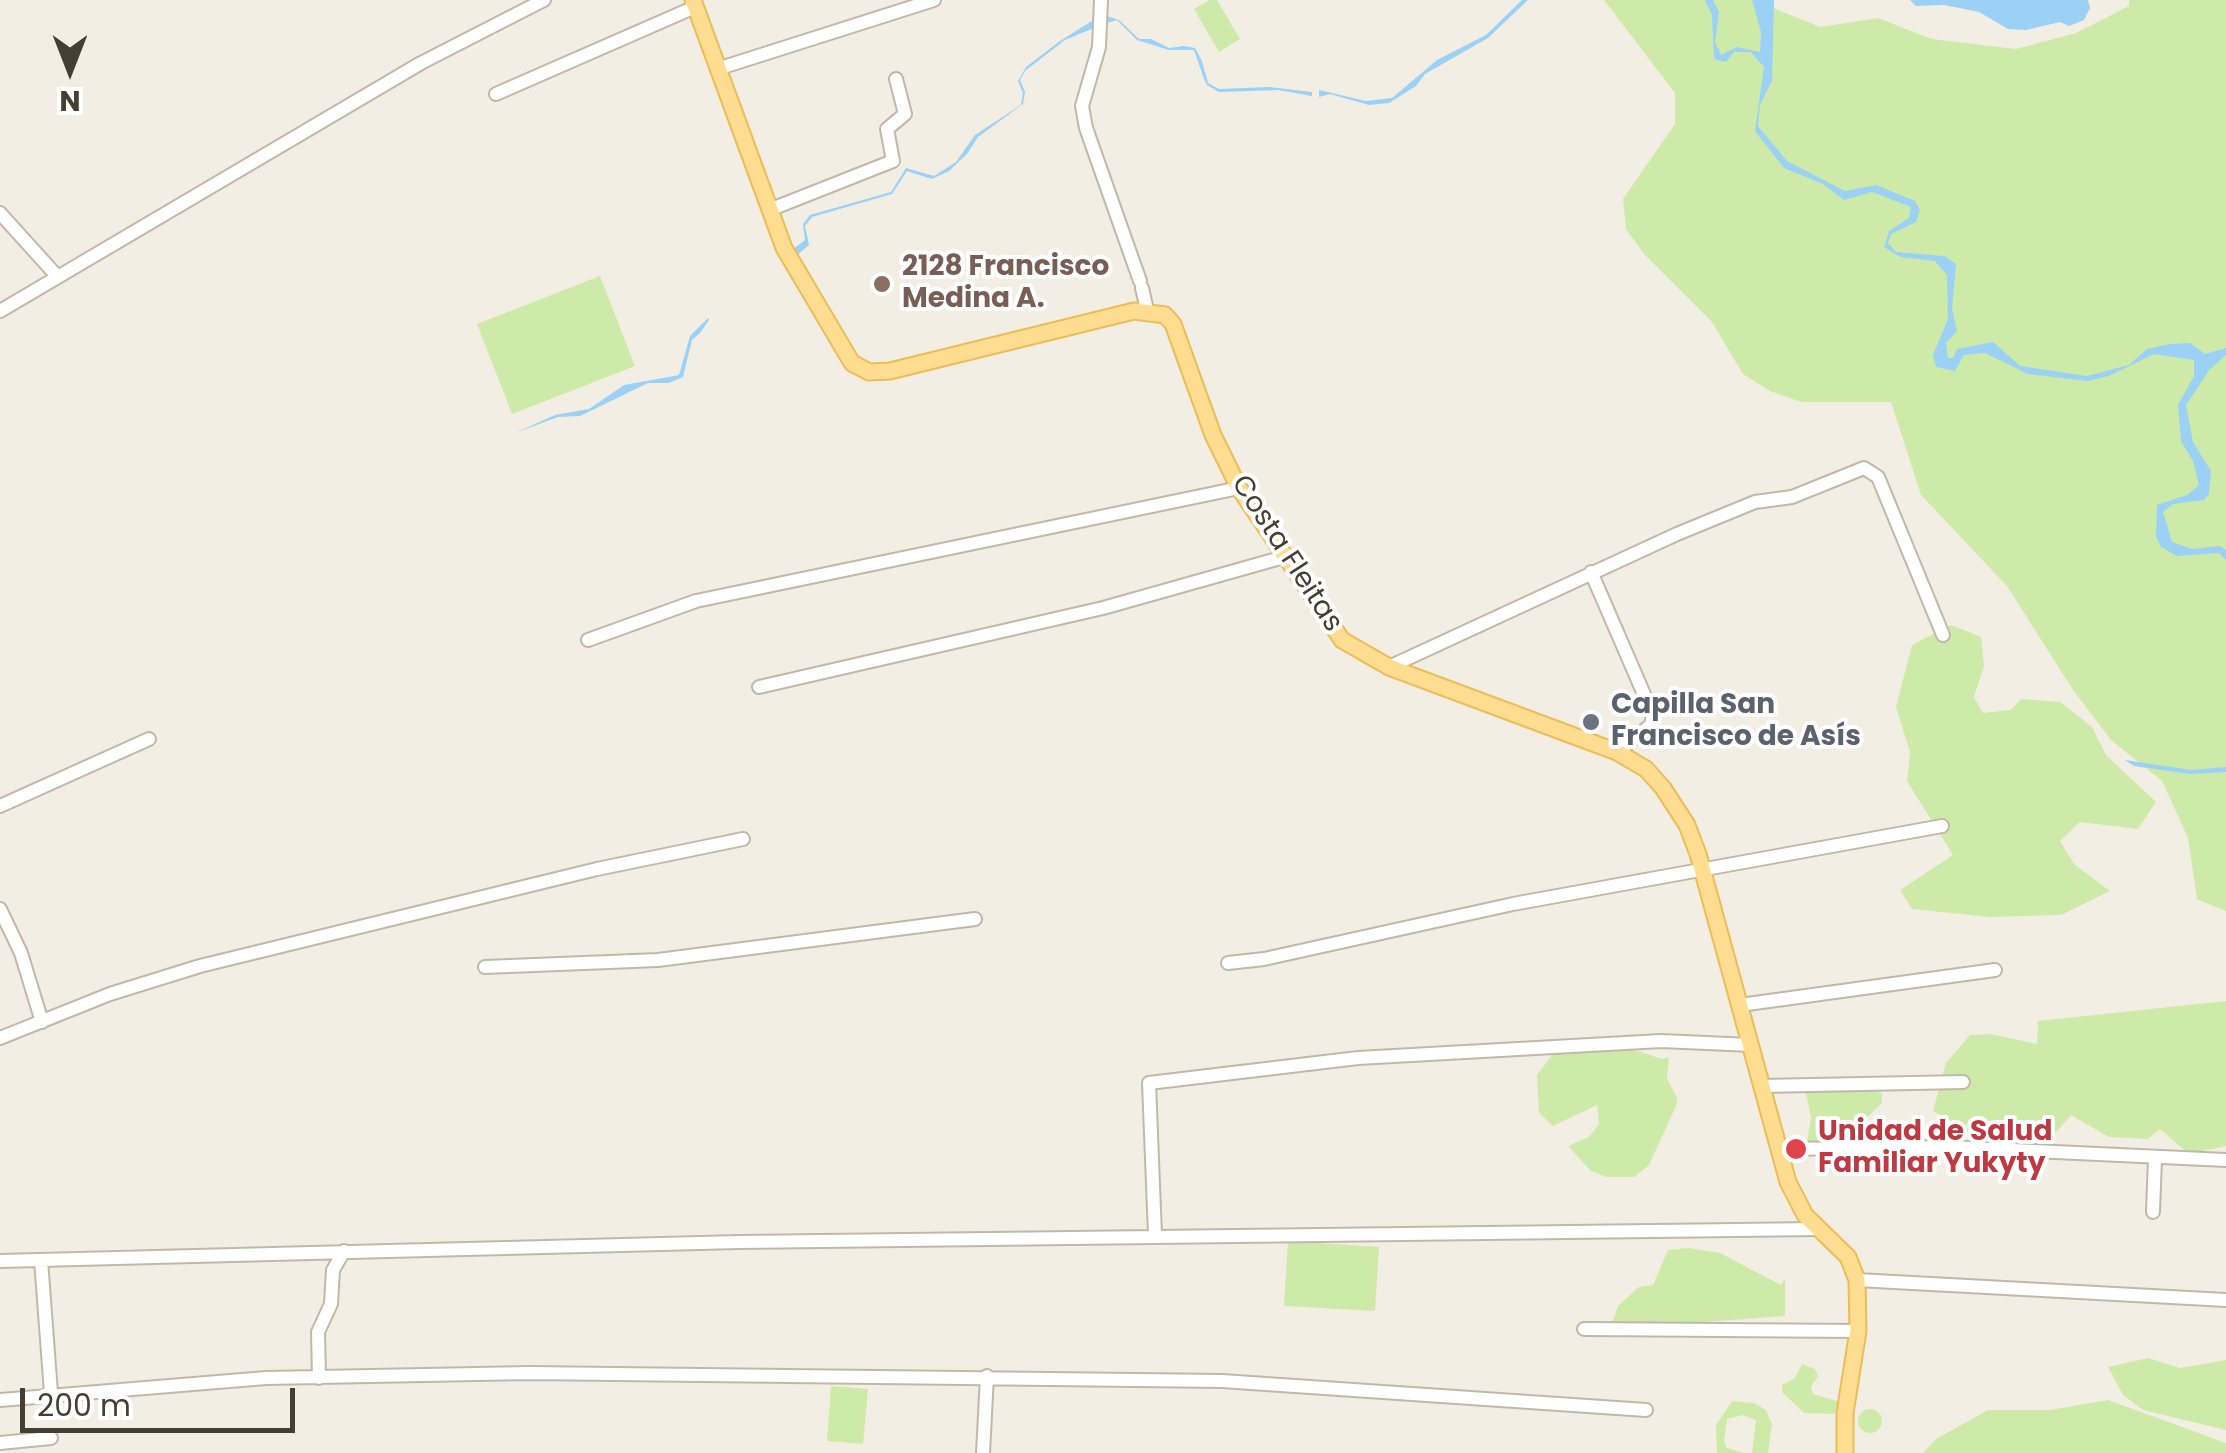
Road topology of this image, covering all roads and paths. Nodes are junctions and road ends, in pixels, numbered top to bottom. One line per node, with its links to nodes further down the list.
1 (544, 0): 10 (street)
2 (934, 0): 5 (street)
3 (1101, 0): 11 (street)
4 (694, 4): 5 (main road); 7 (street)
5 (718, 68): 8 (main road)
6 (896, 80): 8 (street)
7 (496, 94)
8 (769, 210): 11 (main road)
9 (0, 213): 10 (street)
10 (56, 275): 12 (street)
11 (1147, 310): 13 (main road, Costa Fleitas)
12 (0, 311)
13 (1239, 488): 14 (main road, Costa Fleitas); 17 (street)
14 (1284, 557): 18 (main road, Costa Fleitas); 19 (street)
15 (1591, 572): 16 (street); 18 (street); 21 (street)
16 (1943, 636)
17 (588, 640)
18 (1389, 666): 21 (main road, Costa Fleitas)
19 (759, 687)
20 (148, 739): 22 (street)
21 (1617, 752): 25 (main road, Costa Fleitas)
22 (0, 806)
23 (1942, 826): 25 (street)
24 (743, 838): 32 (street)
25 (1703, 871): 28 (street); 31 (main road, Costa Fleitas)
26 (0, 909): 32 (street)
27 (975, 919): 29 (street)
28 (1228, 963)
29 (485, 967)
30 (1995, 970): 31 (street)
31 (1740, 1006): 34 (main road, Costa Fleitas)
32 (42, 1022): 33 (street)
33 (0, 1038)
34 (1750, 1045): 36 (main road, Costa Fleitas); 42 (street)
35 (1963, 1082): 36 (street)
36 (1762, 1086): 37 (main road, Costa Fleitas)
37 (1778, 1149): 38 (street); 41 (main road, Costa Fleitas)
38 (2155, 1158): 39 (street); 40 (street)
39 (2226, 1160)
40 (2153, 1212)
41 (1818, 1229): 42 (street); 46 (main road, Costa Fleitas)
42 (1155, 1235): 43 (street)
43 (344, 1251): 45 (street); 51 (street)
44 (0, 1260): 45 (street)
45 (41, 1260): 52 (street)
46 (1858, 1280): 47 (street); 49 (main road)
47 (2226, 1300)
48 (1584, 1329): 49 (street)
49 (1858, 1332): 58 (main road)
50 (987, 1376): 51 (street); 54 (street); 57 (street)
51 (319, 1378): 52 (street)
52 (51, 1394): 53 (street)
53 (0, 1400)
54 (1646, 1410)
55 (51, 1438): 56 (street)
56 (0, 1443)
57 (984, 1453)
58 (1845, 1453)

